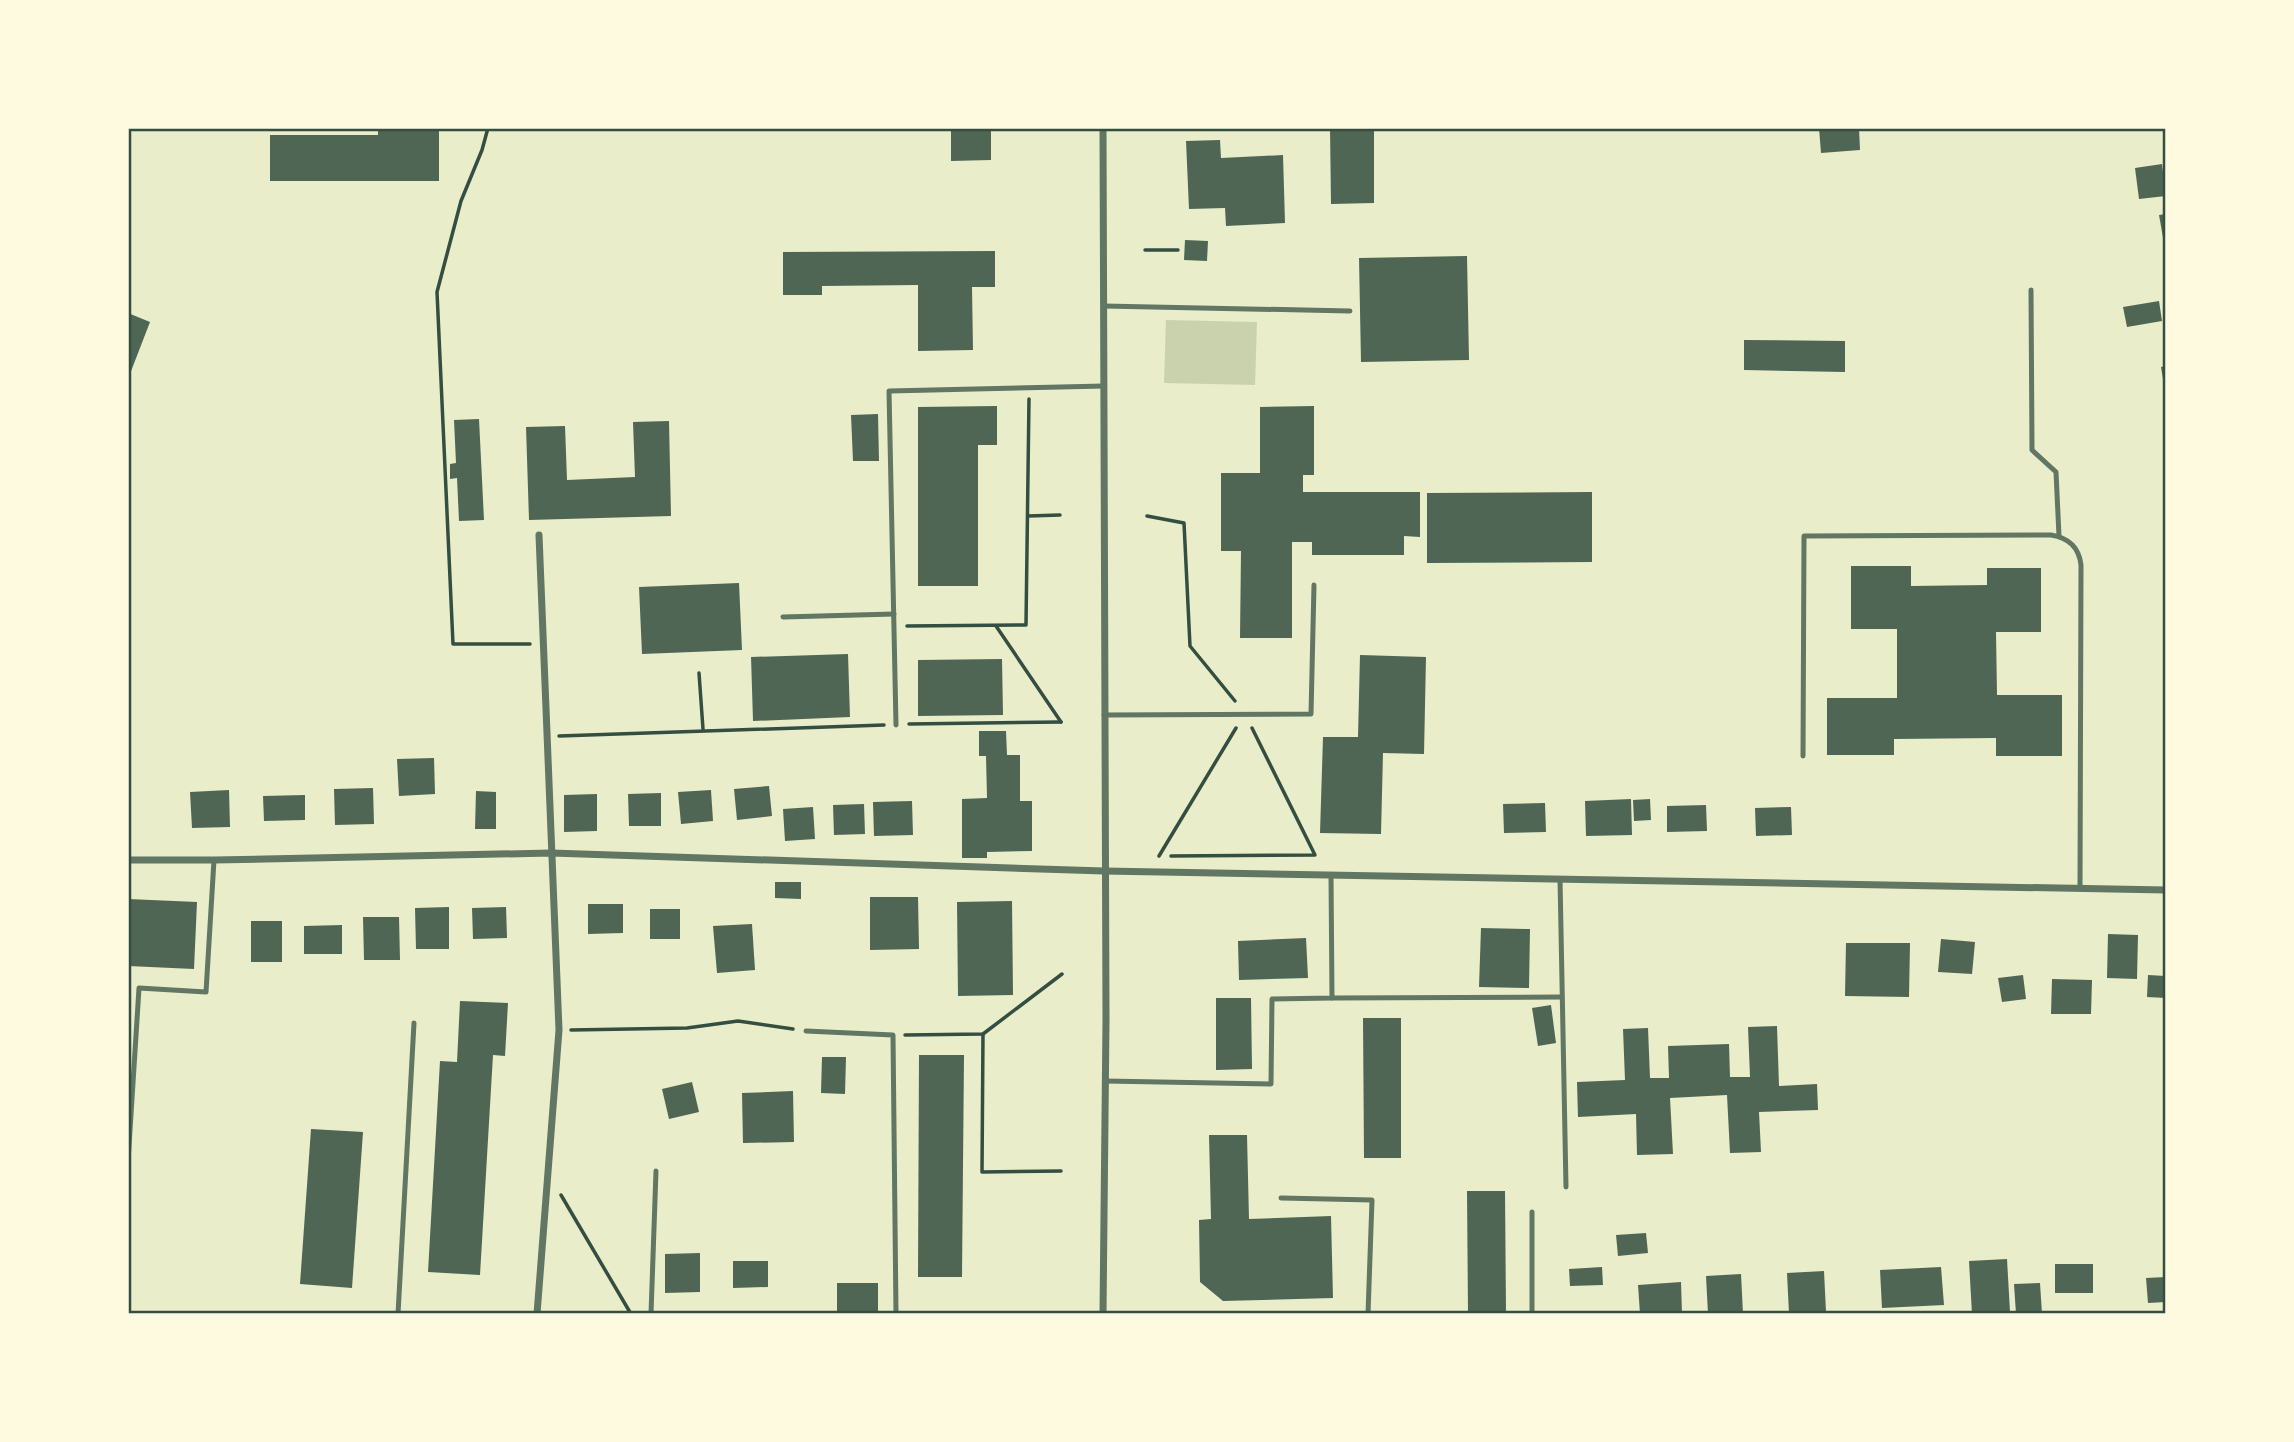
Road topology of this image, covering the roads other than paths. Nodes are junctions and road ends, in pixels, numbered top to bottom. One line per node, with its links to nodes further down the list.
1 (1103, 128): 3 (street)
2 (2031, 290): 7 (lane)
3 (1104, 306): 4 (lane); 5 (street)
4 (1350, 311)
5 (1104, 386): 9 (lane); 11 (street)
6 (539, 535): 14 (street)
7 (2059, 536): 13 (lane); 20 (lane)
8 (1314, 585): 11 (lane)
9 (894, 614): 10 (lane); 12 (lane)
10 (783, 617)
11 (1104, 715): 17 (street)
12 (897, 725)
13 (1803, 756)
14 (551, 853): 16 (street); 17 (street); 33 (street)
15 (128, 860): 16 (street)
16 (214, 860): 27 (lane)
17 (1104, 871): 18 (street); 26 (street)
18 (1331, 875): 19 (street); 23 (lane)
19 (1560, 879): 20 (street); 22 (lane)
20 (2080, 889): 21 (street)
21 (2166, 890)
22 (1562, 997): 23 (lane); 29 (lane)
23 (1332, 998): 26 (lane)
24 (414, 1023): 32 (lane)
25 (806, 1031): 35 (lane)
26 (1105, 1081): 36 (street)
27 (128, 1162)
28 (656, 1171): 34 (lane)
29 (1566, 1187)
30 (1281, 1198): 37 (lane)
31 (1532, 1212): 38 (lane)
32 (398, 1314)
33 (537, 1314)
34 (650, 1314)
35 (896, 1314)
36 (1104, 1314)
37 (1368, 1314)
38 (1532, 1314)

